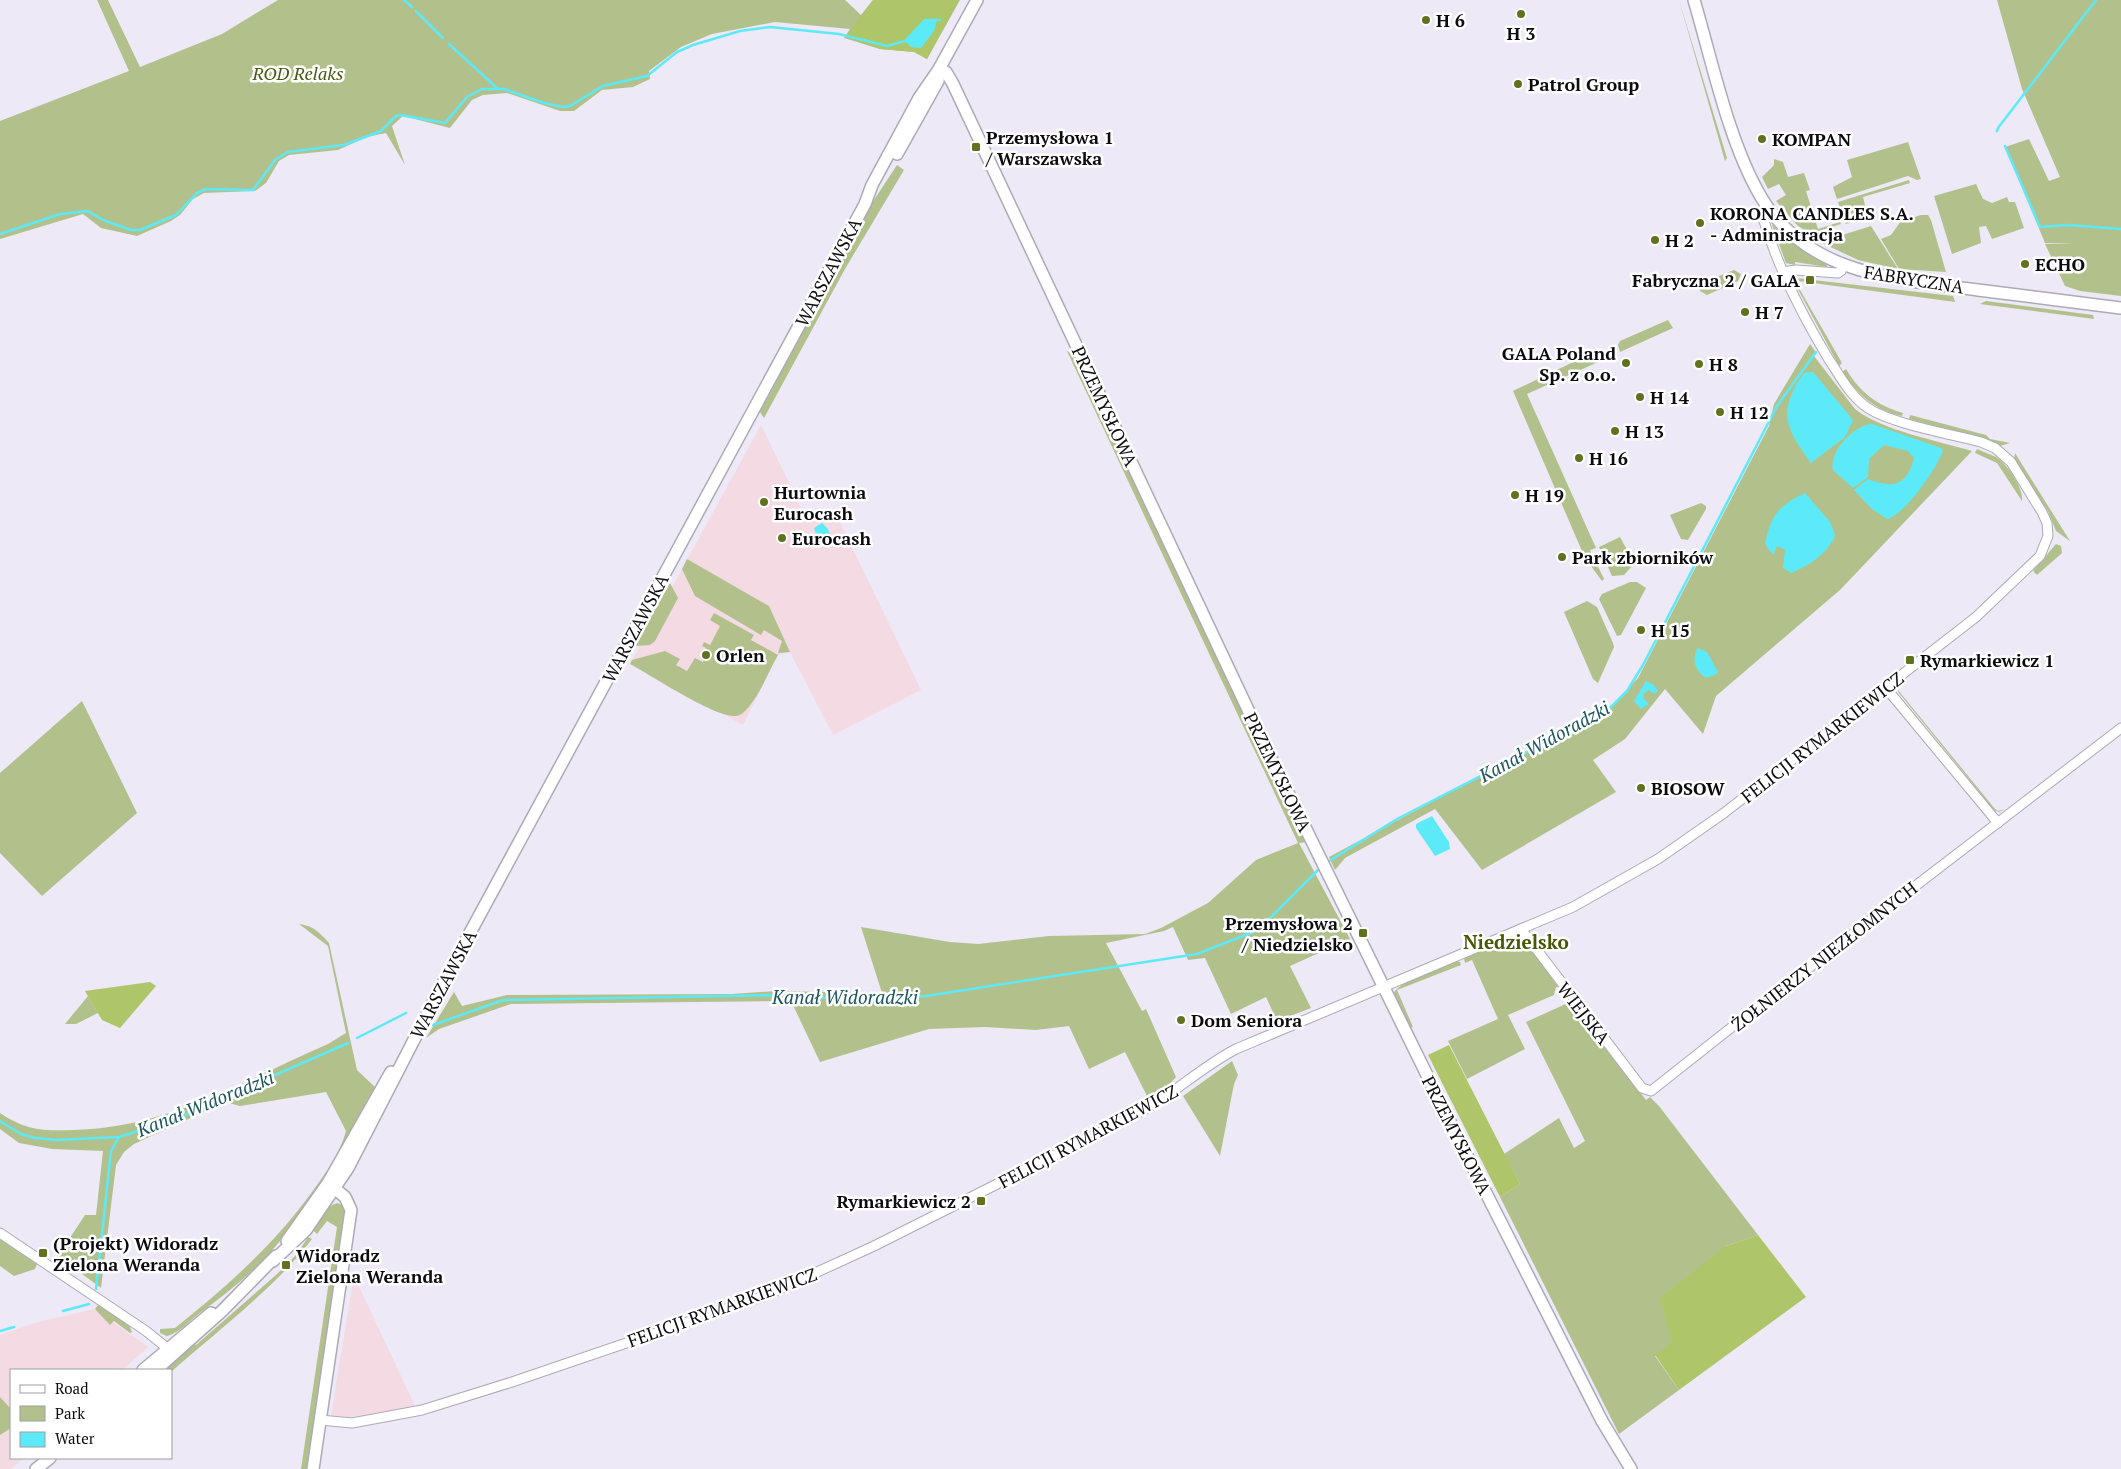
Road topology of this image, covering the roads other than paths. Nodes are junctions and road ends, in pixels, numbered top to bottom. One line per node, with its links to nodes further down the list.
1 (977, 0): 3 (street, WARSZAWSKA)
2 (1694, 0): 4 (street, FABRYCZNA)
3 (940, 69): 12 (street, PRZEMYSŁOWA); 14 (street, WARSZAWSKA)
4 (1772, 213): 5 (street, FABRYCZNA); 6 (street, FELICJI RYMARKIEWICZ)
5 (1844, 265): 6 (street); 7 (street, FABRYCZNA)
6 (1783, 272): 8 (street, FELICJI RYMARKIEWICZ)
7 (2121, 308)
8 (1886, 688): 10 (street); 11 (street, FELICJI RYMARKIEWICZ)
9 (2121, 728): 10 (street, ŻOŁNIERZY NIEZŁOMNYCH)
10 (1998, 823): 13 (street, ŻOŁNIERZY NIEZŁOMNYCH)
11 (1521, 929): 12 (street, FELICJI RYMARKIEWICZ); 13 (street, WIEJSKA)
12 (1384, 987): 19 (street, FELICJI RYMARKIEWICZ); 23 (street, PRZEMYSŁOWA)
13 (1651, 1091)
14 (331, 1186): 16 (street, WARSZAWSKA); 19 (street)
15 (0, 1233): 16 (street)
16 (172, 1351): 17 (street); 18 (street)
17 (145, 1369)
18 (157, 1369)
19 (320, 1420): 22 (street)
20 (49, 1459): 21 (street)
21 (36, 1469)
22 (313, 1469)
23 (1631, 1469)

